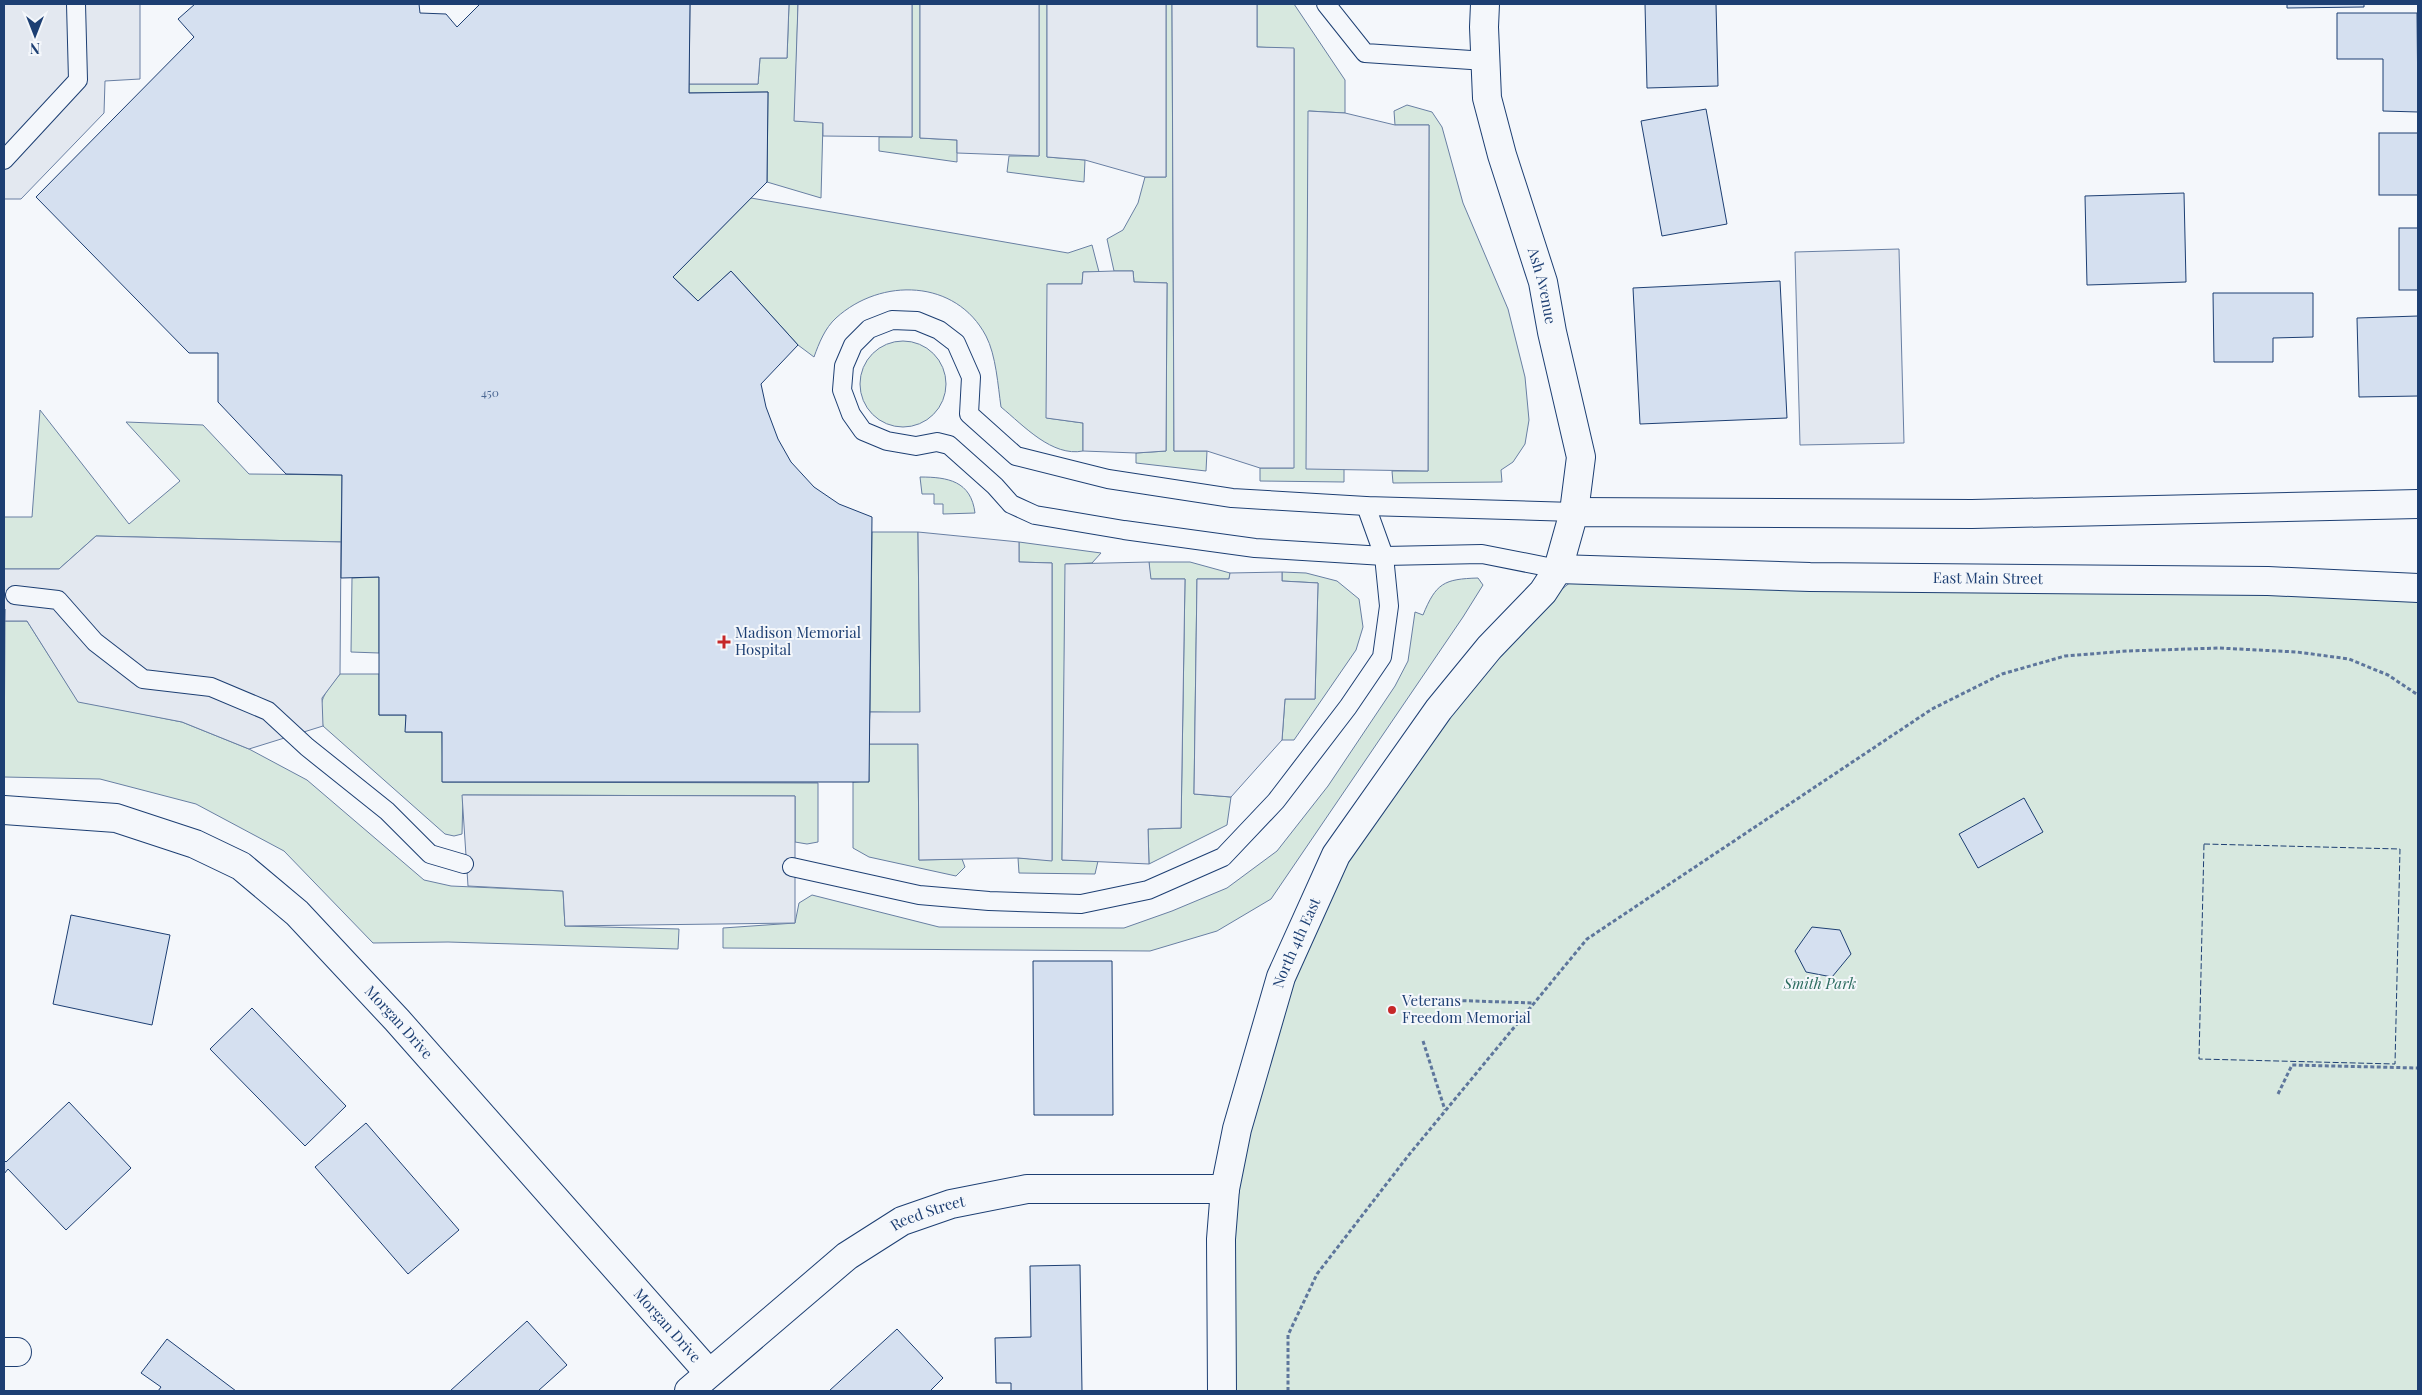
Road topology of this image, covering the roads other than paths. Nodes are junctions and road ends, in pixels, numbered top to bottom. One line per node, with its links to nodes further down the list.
1 (76, 4): 5 (lane)
2 (1326, 4): 4 (lane)
3 (1485, 4): 4 (street, Ash Avenue)
4 (1486, 61): 8 (street, Ash Avenue)
5 (4, 160)
6 (2418, 504): 8 (street)
7 (1366, 506): 8 (lane); 9 (lane); 9 (lane)
8 (1574, 512): 10 (street, Ash Avenue)
9 (1384, 556): 10 (lane); 15 (lane)
10 (1558, 569): 11 (street, East Main Street); 16 (street, North 4th East)
11 (2418, 588)
12 (15, 595): 14 (lane)
13 (4, 810): 17 (street, Morgan Drive)
14 (464, 864)
15 (792, 867)
16 (1225, 1189): 17 (street, Reed Street); 19 (street, North 4th East)
17 (709, 1373): 18 (street, Reed Street)
18 (689, 1391)
19 (1222, 1391)

